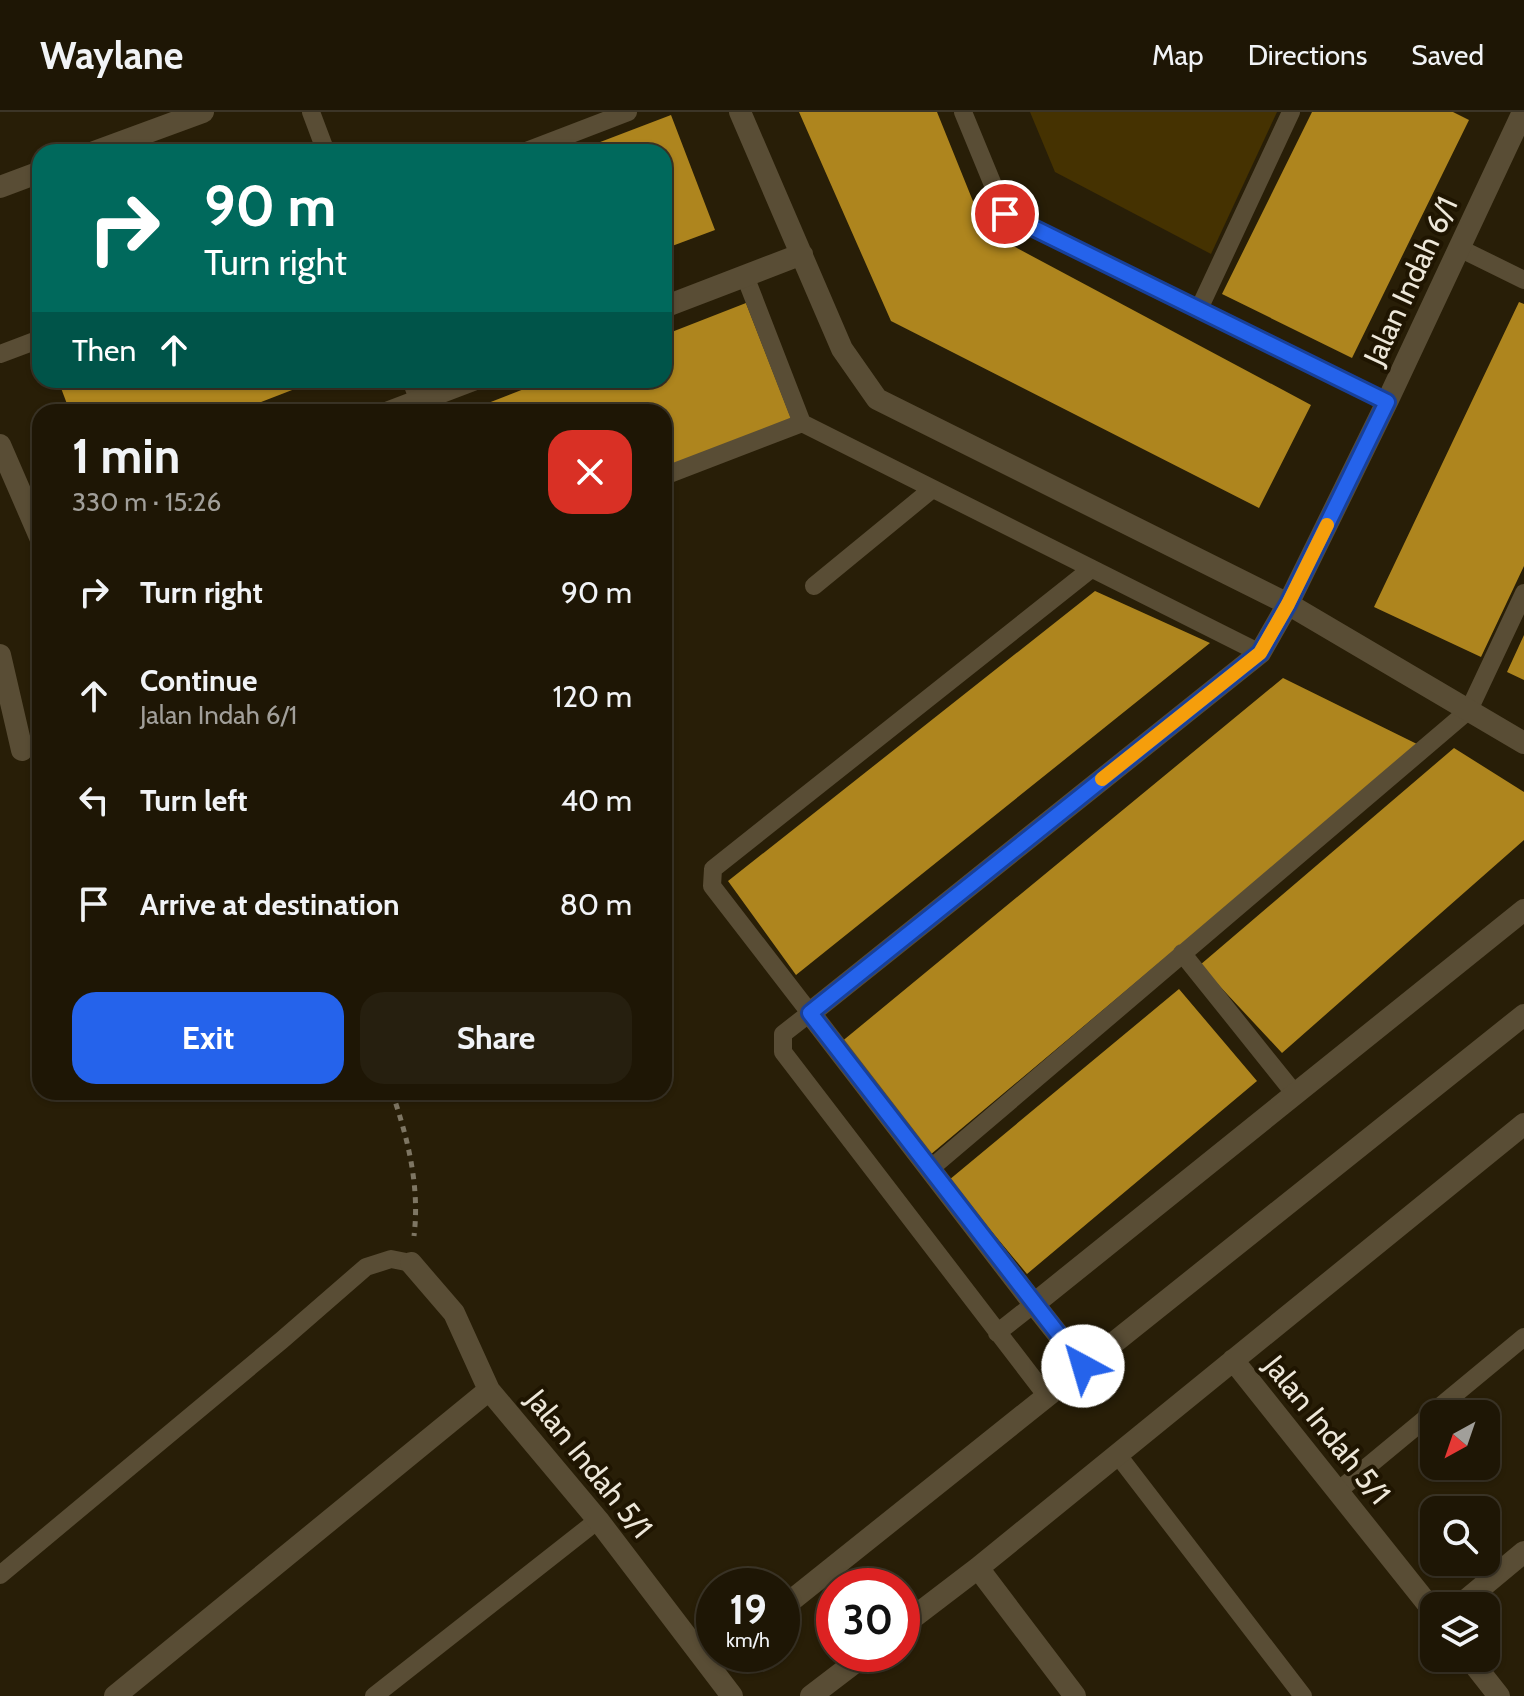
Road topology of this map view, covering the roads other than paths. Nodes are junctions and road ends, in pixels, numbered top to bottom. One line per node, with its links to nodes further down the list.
1 (203, 112): 8 (street)
2 (311, 112): 9 (lane)
3 (628, 112): 10 (lane)
4 (740, 112): 14 (street)
5 (963, 112): 18 (lane)
6 (1291, 112): 18 (lane)
7 (1523, 112): 13 (street, Jalan Indah 6/1)
8 (116, 144)
9 (323, 144)
10 (545, 144)
11 (32, 175): 12 (street)
12 (0, 187)
13 (1461, 249): 16 (lane); 23 (street, Jalan Indah 6/1)
14 (802, 254): 15 (street); 32 (street)
15 (745, 276): 17 (street); 24 (lane)
16 (1524, 280)
17 (672, 304)
18 (1199, 309): 23 (lane)
19 (32, 342): 20 (lane)
20 (0, 354)
21 (449, 388): 22 (street)
22 (418, 398)
23 (1387, 402): 32 (street, Jalan Indah 6/1)
24 (802, 423): 26 (lane); 27 (lane)
25 (0, 445): 28 (street)
26 (672, 473)
27 (931, 490): 29 (lane); 30 (lane)
28 (32, 519)
29 (1091, 569): 33 (lane); 40 (lane)
30 (814, 586)
31 (1524, 593): 35 (lane)
32 (1288, 604): 33 (street, Jalan Indah 6/1); 35 (street)
33 (1260, 653): 40 (street)
34 (0, 655): 37 (street)
35 (1469, 710): 36 (street); 39 (lane)
36 (1524, 743)
37 (22, 750)
38 (1524, 910): 42 (street)
39 (1182, 953): 42 (lane); 44 (lane)
40 (810, 1013): 44 (street); 47 (lane)
41 (1524, 1015): 50 (street)
42 (1295, 1094): 46 (street)
43 (1524, 1124): 49 (street)
44 (930, 1169): 46 (street)
45 (411, 1263): 51 (street, Jalan Indah 5/1); 58 (lane)
46 (1034, 1304): 47 (lane); 50 (street)
47 (997, 1333): 52 (lane)
48 (1524, 1337): 54 (lane)
49 (1233, 1360): 53 (street); 54 (street, Jalan Indah 5/1)
50 (1083, 1366): 52 (street)
51 (489, 1390): 55 (street, Jalan Indah 5/1); 66 (street)
52 (1046, 1395): 60 (street)
53 (1117, 1454): 57 (street); 70 (lane)
54 (1338, 1491): 61 (street, Jalan Indah 5/1)
55 (598, 1520): 65 (street, Jalan Indah 5/1); 67 (lane)
56 (1524, 1552): 59 (street)
57 (978, 1568): 62 (street); 69 (street)
58 (0, 1575)
59 (1476, 1592)
60 (800, 1593)
61 (1420, 1594)
62 (920, 1612)
63 (842, 1672): 68 (street)
64 (1480, 1672): 71 (street)
65 (719, 1679)
66 (115, 1696)
67 (374, 1696)
68 (811, 1696)
69 (1075, 1696)
70 (1303, 1696)
71 (1499, 1696)

